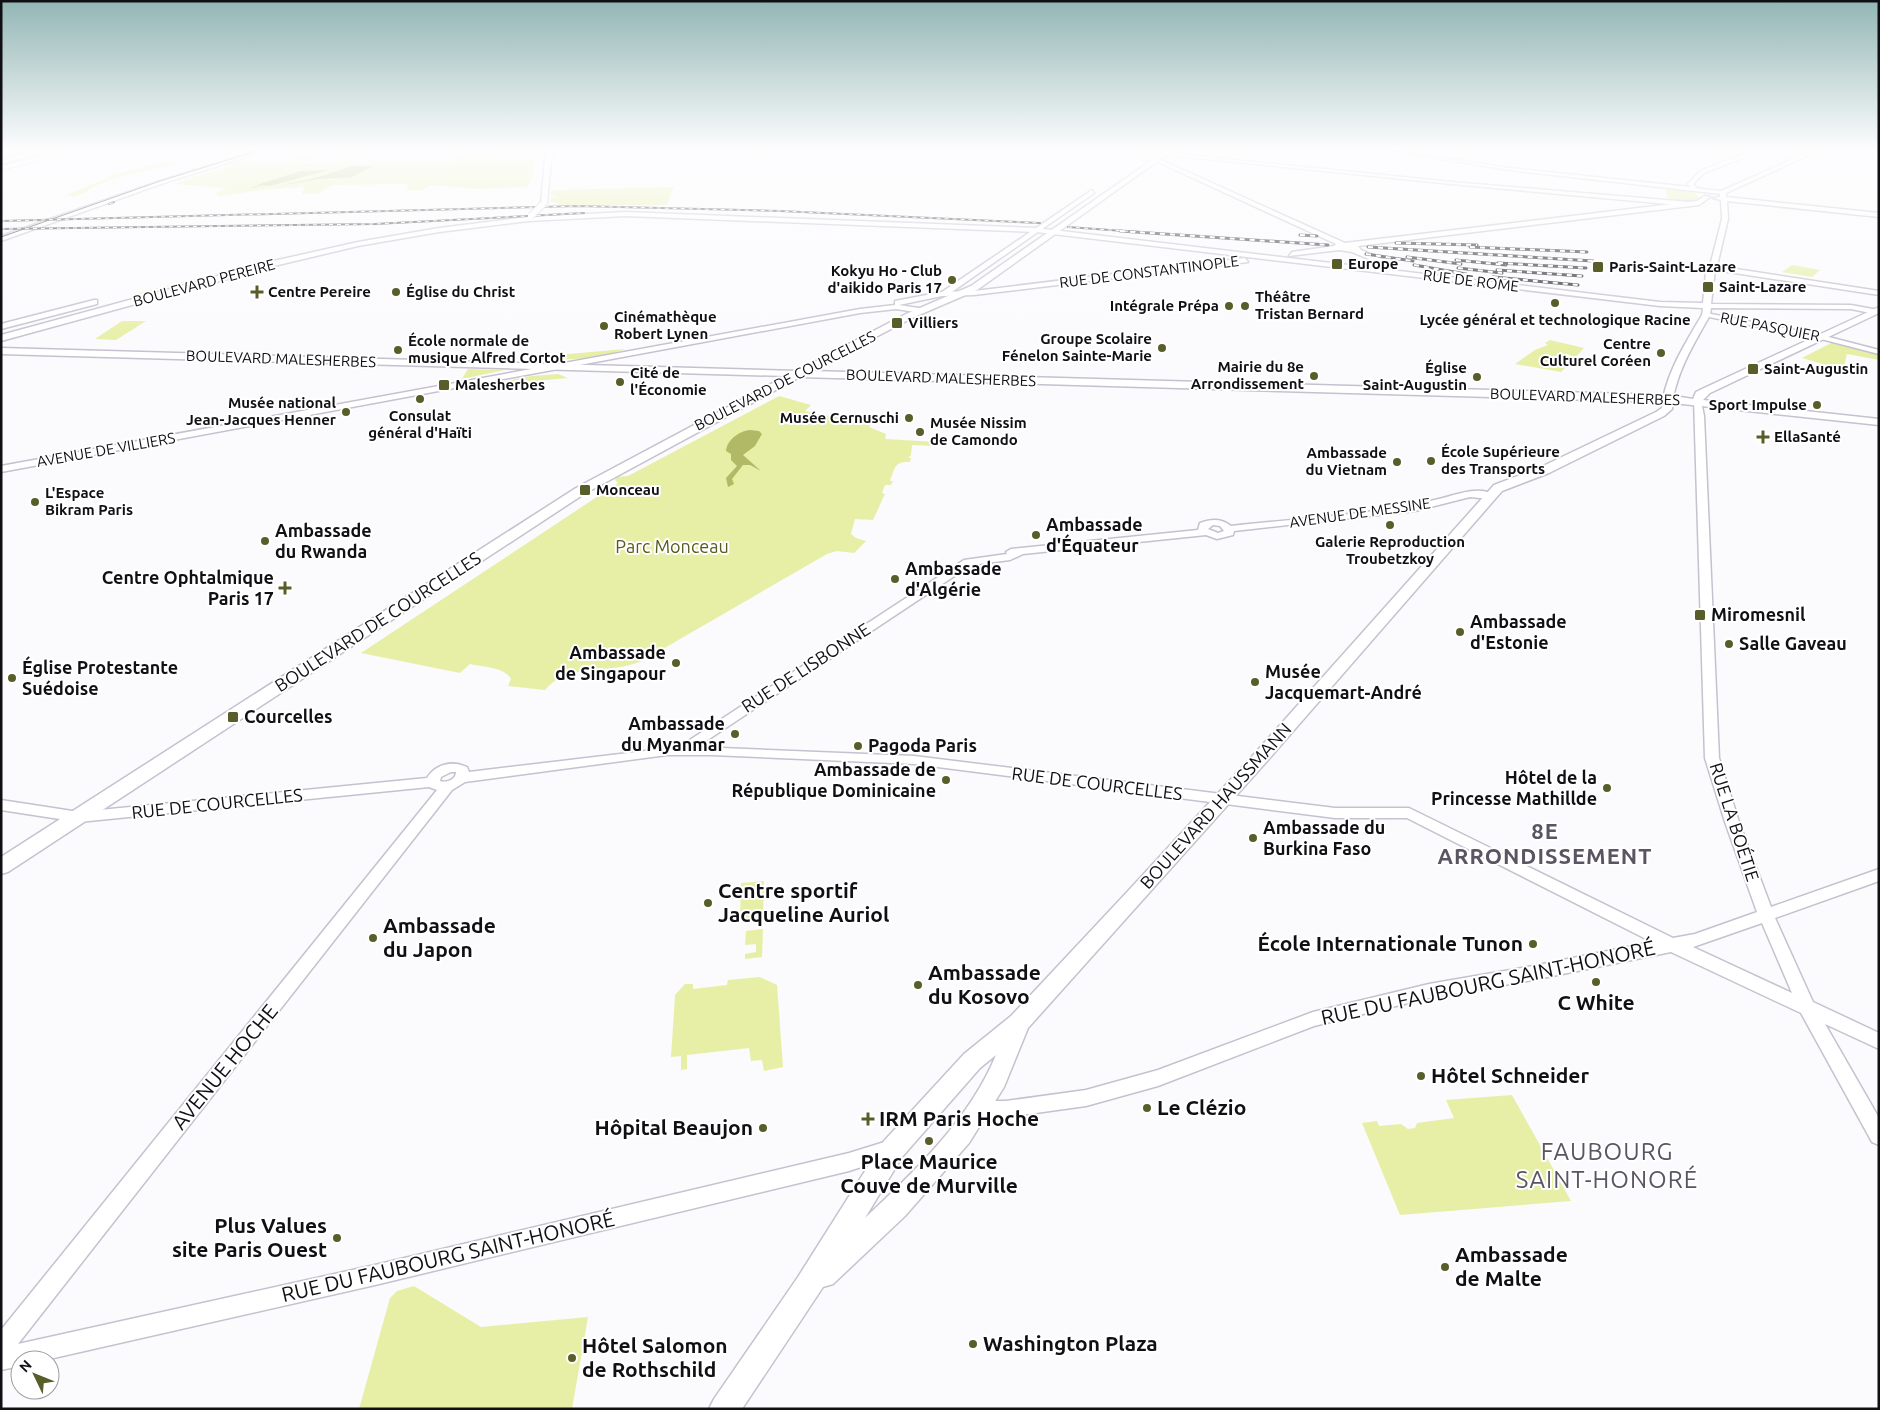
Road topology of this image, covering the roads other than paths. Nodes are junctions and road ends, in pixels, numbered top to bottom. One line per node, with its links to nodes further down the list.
1 (53, 217): 13 (main road)
2 (60, 217): 13 (main road)
3 (555, 217): 10 (main road, RUE DE ROME)
4 (741, 217): 11 (main road, RUE DE ROME)
5 (1055, 217): 11 (main road, BOULEVARD DE COURCELLES)
6 (1077, 217): 12 (main road, BOULEVARD DE COURCELLES)
7 (1279, 217): 15 (main road)
8 (1592, 217): 16 (main road)
9 (1725, 217): 18 (main road)
10 (530, 218): 14 (main road, BOULEVARD PEREIRE)
11 (1036, 230): 12 (main road, RUE DE ROME); 22 (main road, BOULEVARD DE COURCELLES)
12 (1055, 232): 17 (main road, RUE DE ROME); 23 (main road, BOULEVARD DE COURCELLES)
13 (2, 236)
14 (358, 244): 20 (main road, BOULEVARD PEREIRE); 32 (main road, BOULEVARD PEREIRE)
15 (1340, 246): 16 (main road); 17 (main road, RUE DE CONSTANTINOPLE)
16 (1354, 248): 19 (main road)
17 (1269, 257): 19 (main road, RUE DE ROME); 23 (main road, RUE DE CONSTANTINOPLE)
18 (1712, 267): 21 (main road); 27 (main road)
19 (1405, 273): 26 (main road, RUE DE ROME)
20 (202, 274)
21 (1879, 292)
22 (942, 294): 23 (main road, RUE DE CONSTANTINOPLE); 25 (main road, AVENUE DE VILLIERS); 28 (main road, BOULEVARD DE COURCELLES)
23 (960, 294): 28 (main road, BOULEVARD DE COURCELLES)
24 (103, 300): 30 (main road)
25 (904, 304): 28 (main road, AVENUE DE VILLIERS); 35 (main road, AVENUE DE VILLIERS)
26 (1660, 304): 27 (main road, RUE PASQUIER)
27 (1707, 310): 29 (main road); 31 (street, RUE PASQUIER); 37 (main road)
28 (919, 311): 36 (main road, BOULEVARD DE COURCELLES)
29 (1877, 311): 31 (main road)
30 (1, 326)
31 (1821, 337): 34 (street, RUE PASQUIER); 38 (main road)
32 (1, 338)
33 (1, 351): 35 (main road, BOULEVARD MALESHERBES)
34 (1879, 352)
35 (555, 367): 36 (main road, BOULEVARD MALESHERBES); 41 (main road, AVENUE DE VILLIERS)
36 (798, 374): 37 (main road, BOULEVARD MALESHERBES); 40 (main road, BOULEVARD DE COURCELLES)
37 (1668, 398): 38 (main road, BOULEVARD MALESHERBES); 42 (main road, BOULEVARD HAUSSMANN)
38 (1697, 401): 39 (main road, BOULEVARD MALESHERBES); 51 (street, RUE LA BOÉTIE)
39 (1879, 422)
40 (654, 450): 48 (main road, BOULEVARD DE COURCELLES)
41 (1, 469)
42 (1494, 492): 43 (street, AVENUE DE MESSINE); 46 (main road, BOULEVARD HAUSSMANN)
43 (972, 559): 44 (street, RUE DE LISBONNE)
44 (683, 750): 45 (street, RUE DE COURCELLES); 46 (street, RUE DE COURCELLES)
45 (448, 782): 48 (street, RUE DE COURCELLES); 60 (street, AVENUE HOCHE)
46 (1222, 799): 52 (street, RUE DE COURCELLES); 54 (main road, BOULEVARD HAUSSMANN)
47 (1, 805): 48 (street, RUE DE COURCELLES)
48 (79, 817): 49 (main road, BOULEVARD DE COURCELLES)
49 (1, 867)
50 (1879, 875): 51 (street, RUE DU FAUBOURG SAINT-HONORÉ)
51 (1766, 915): 52 (street, RUE DU FAUBOURG SAINT-HONORÉ); 53 (street, RUE LA BOÉTIE)
52 (1674, 945): 53 (street, RUE DE COURCELLES); 56 (street, RUE DU FAUBOURG SAINT-HONORÉ)
53 (1806, 1006): 55 (street, RUE DE COURCELLES); 57 (street, RUE LA BOÉTIE)
54 (1019, 1023): 56 (main road, BOULEVARD HAUSSMANN); 58 (main road, BOULEVARD HAUSSMANN)
55 (1879, 1041)
56 (979, 1109): 59 (main road, BOULEVARD HAUSSMANN)
57 (1879, 1136)
58 (887, 1159): 59 (main road, BOULEVARD HAUSSMANN); 61 (street, RUE DU FAUBOURG SAINT-HONORÉ)
59 (808, 1287): 62 (main road)
60 (1, 1348)
61 (1, 1359)
62 (724, 1409)

